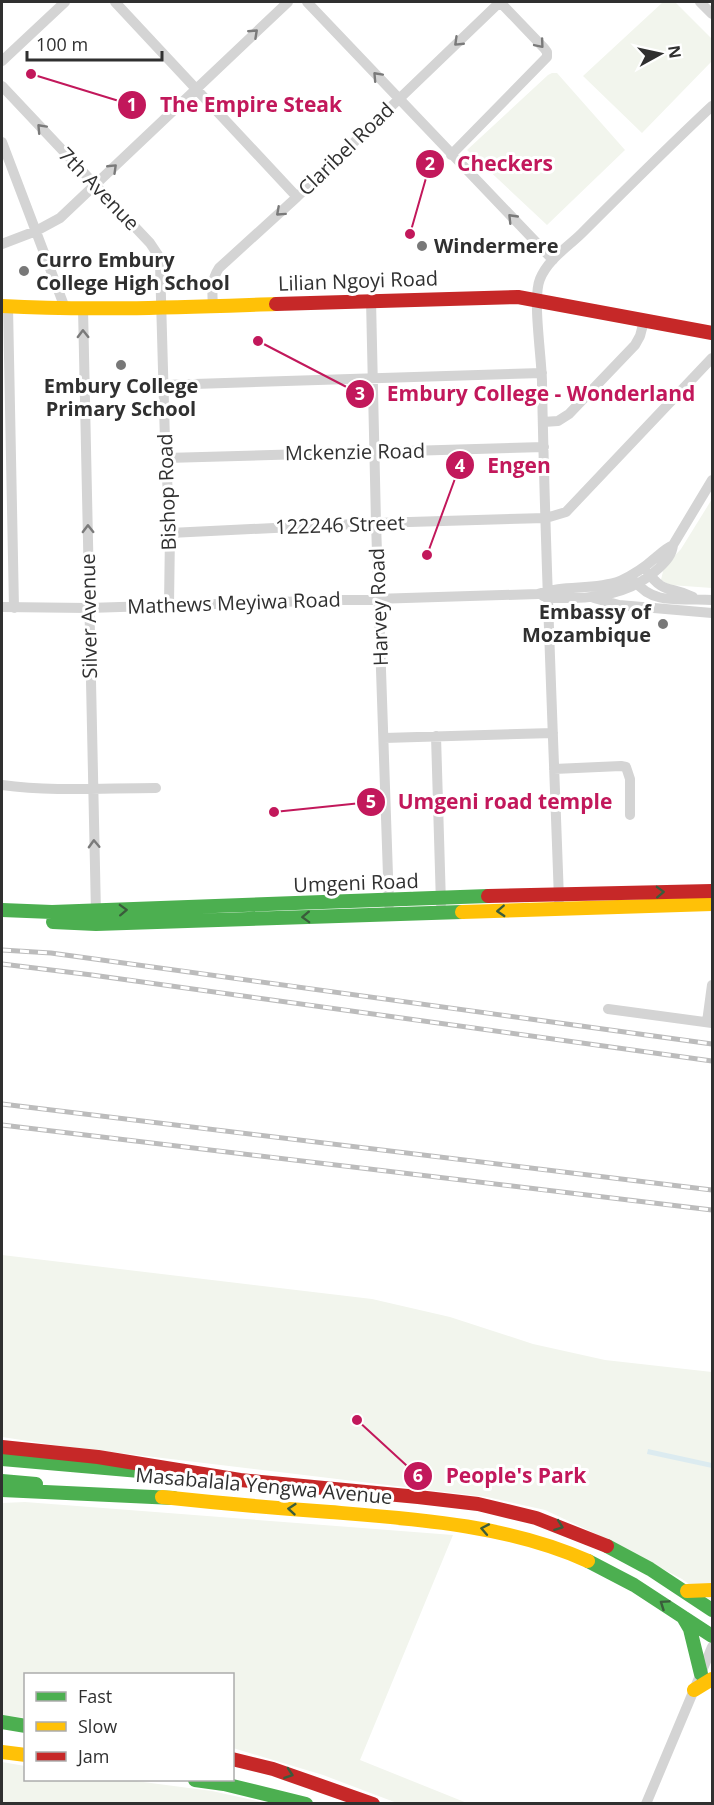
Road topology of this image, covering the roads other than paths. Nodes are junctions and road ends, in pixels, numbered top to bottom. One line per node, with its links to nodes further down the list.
1 (65, 2): 8 (street)
2 (115, 2): 10 (street)
3 (288, 2): 10 (street, one-way to 3)
4 (307, 2): 11 (street, one-way to 4)
5 (500, 2): 11 (street, Claribel Road, one-way to 11); 14 (street, one-way to 14)
6 (700, 2): 7 (street)
7 (712, 14)
8 (2, 61)
9 (2, 86): 15 (street, 7th Avenue, one-way to 9)
10 (197, 88): 15 (street, one-way to 10); 16 (street)
11 (399, 99): 14 (street); 16 (street, Claribel Road)
12 (712, 106): 19 (street)
13 (2, 142): 17 (street)
14 (451, 155): 19 (street, one-way to 14)
15 (95, 185): 17 (street); 26 (street, 7th Avenue)
16 (297, 197): 23 (street, Claribel Road, one-way to 23)
17 (36, 231): 18 (street); 24 (street)
18 (2, 244)
19 (553, 260): 20 (street)
20 (537, 299): 21 (main road, Lilian Ngoyi Road); 27 (main road, Lilian Ngoyi Road); 30 (street)
21 (371, 300): 23 (main road, Lilian Ngoyi Road); 31 (street, Harvey Road)
22 (5, 306): 24 (main road, Lilian Ngoyi Road); 32 (street)
23 (213, 306): 26 (main road, Lilian Ngoyi Road)
24 (65, 308): 25 (main road, Lilian Ngoyi Road)
25 (83, 308): 26 (main road, Lilian Ngoyi Road); 54 (street, Silver Avenue, one-way to 25)
26 (160, 308): 33 (street, Bishop Road)
27 (644, 321): 28 (main road, Lilian Ngoyi Road); 34 (street)
28 (712, 333)
29 (712, 358): 40 (street)
30 (542, 373): 31 (street); 34 (street)
31 (373, 379): 33 (street); 36 (street, Harvey Road)
32 (5, 384): 37 (street)
33 (163, 385): 38 (street, Bishop Road)
34 (543, 422): 35 (street)
35 (543, 447): 36 (street, Mckenzie Road); 40 (street)
36 (374, 451): 38 (street, Mckenzie Road); 41 (street, Harvey Road)
37 (6, 456): 42 (street)
38 (166, 458): 43 (street, Bishop Road)
39 (712, 480): 44 (street)
40 (546, 518): 41 (street, 122246 Street); 46 (street)
41 (376, 523): 43 (street, 122246 Street); 49 (street, Harvey Road)
42 (7, 529): 53 (street)
43 (170, 533): 51 (street, Bishop Road)
44 (647, 572): 45 (street); 48 (street)
45 (635, 580): 46 (street, Mathews Meyiwa Road); 47 (street, Mathews Meyiwa Road); 48 (street)
46 (545, 594): 47 (street, Mathews Meyiwa Road); 49 (street, Mathews Meyiwa Road); 56 (street)
47 (591, 597): 55 (street)
48 (697, 598): 50 (street)
49 (378, 599): 51 (street, Mathews Meyiwa Road); 58 (street, Harvey Road)
50 (712, 600)
51 (169, 605): 54 (street, Mathews Meyiwa Road)
52 (2, 607): 53 (street, Mathews Meyiwa Road)
53 (14, 608): 54 (street, Mathews Meyiwa Road)
54 (88, 608): 61 (street, Silver Avenue)
55 (712, 613)
56 (553, 733): 57 (street); 59 (street)
57 (436, 736): 58 (street); 68 (street)
58 (384, 738): 69 (street, Harvey Road)
59 (554, 769): 63 (street); 66 (street)
60 (2, 785): 61 (street)
61 (92, 788): 62 (street); 71 (street, Silver Avenue, one-way to 61)
62 (156, 788)
63 (630, 815)
64 (712, 891): 65 (main road, Umgeni Road, one-way to 64)
65 (634, 900): 66 (main road, Umgeni Road); 67 (main road, Umgeni Road)
66 (559, 901): 68 (main road, Umgeni Road)
67 (712, 904)
68 (441, 906): 69 (main road, Umgeni Road)
69 (389, 908): 71 (main road, Umgeni Road)
70 (2, 910): 71 (main road, Umgeni Road)
71 (96, 917): 72 (main road, Umgeni Road)
72 (2, 921)
73 (712, 985): 75 (street)
74 (608, 1009): 75 (street)
75 (710, 1022)
76 (2, 1447): 78 (main road)
77 (2, 1459): 78 (main road, Masabalala Yengwa Avenue)
78 (240, 1480): 83 (main road, Masabalala Yengwa Avenue, one-way to 83)
79 (2, 1481): 81 (main road, Masabalala Yengwa Avenue)
80 (2, 1490): 81 (main road)
81 (174, 1498): 85 (main road, Masabalala Yengwa Avenue, one-way to 81)
82 (712, 1590): 83 (main road)
83 (687, 1591): 84 (main road, Masabalala Yengwa Avenue)
84 (712, 1610)
85 (683, 1617): 86 (main road, Masabalala Yengwa Avenue); 88 (main road)
86 (712, 1636)
87 (712, 1647): 88 (street)
88 (707, 1676): 89 (main road)
89 (694, 1690): 98 (street)
90 (2, 1722): 91 (main road)
91 (24, 1726)
92 (2, 1752): 93 (main road)
93 (24, 1755)
94 (234, 1759): 97 (main road, one-way to 97)
95 (207, 1781): 96 (main road)
96 (306, 1803)
97 (373, 1803)
98 (646, 1803)

